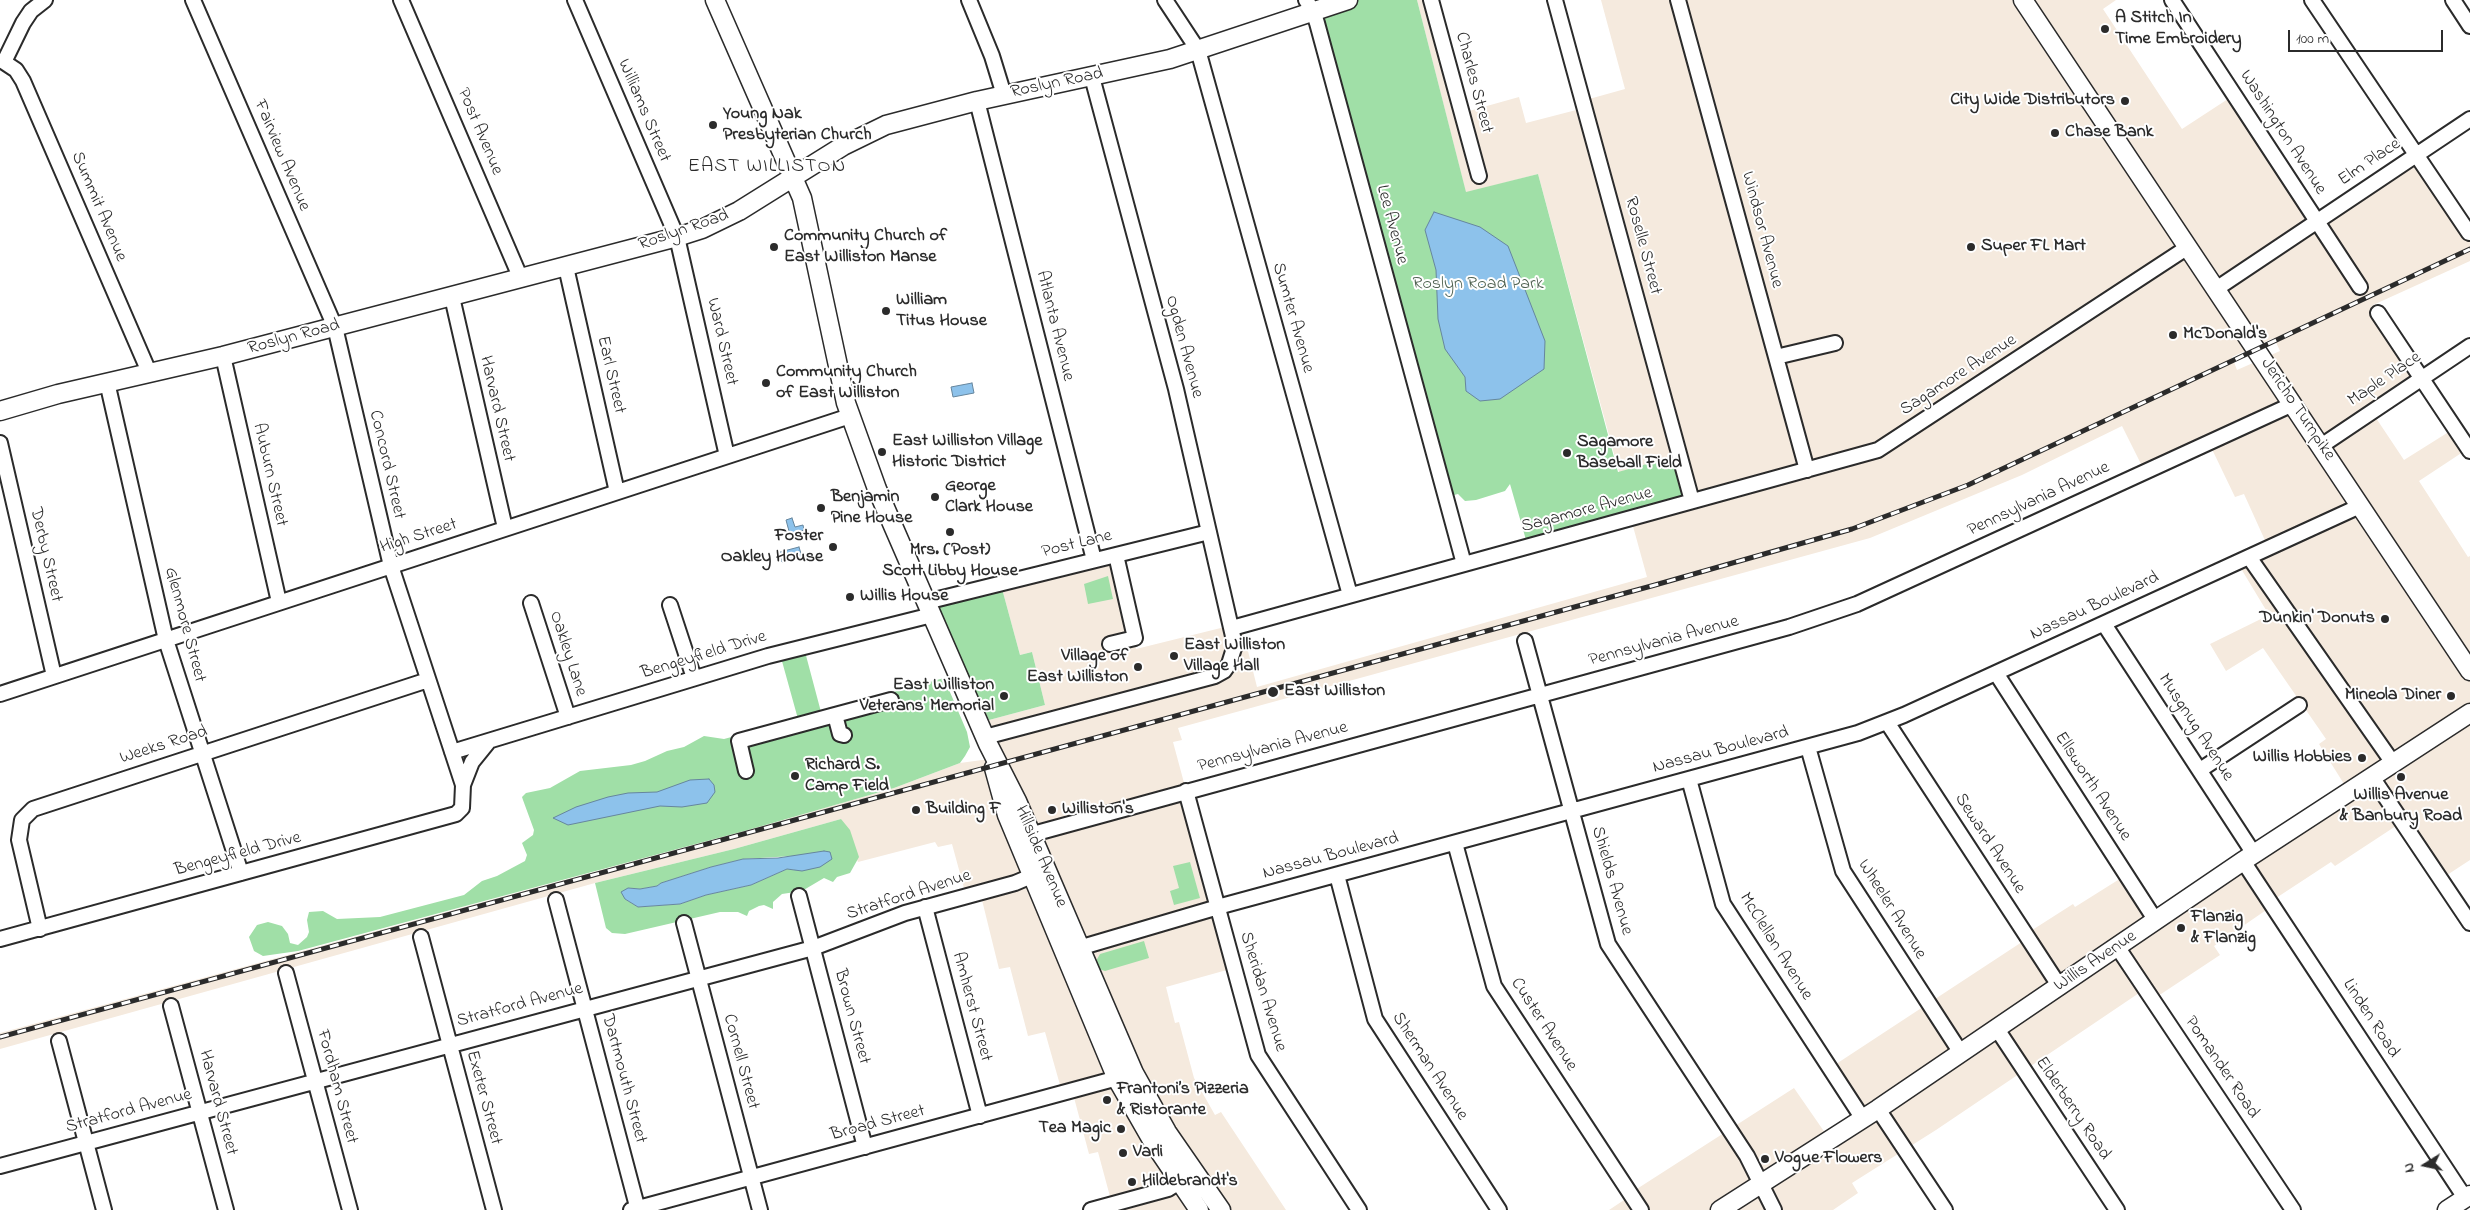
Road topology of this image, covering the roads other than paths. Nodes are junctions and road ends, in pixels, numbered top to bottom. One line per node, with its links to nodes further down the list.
1 (45, 0): 19 (street)
2 (193, 0): 37 (street, Fairview Avenue)
3 (402, 0): 32 (street, Post Avenue)
4 (575, 0): 29 (street, Williams Street)
5 (715, 0): 26 (main road, Hillside Avenue)
6 (968, 0): 21 (street)
7 (1165, 0): 18 (street, Sumter Avenue)
8 (1348, 0): 16 (main road, Roslyn Road)
9 (1431, 0): 25 (street, Charles Street)
10 (1555, 0): 54 (street, Roselle Street)
11 (1678, 0): 41 (street, Windsor Avenue)
12 (2023, 0): 30 (main road, Jericho Turnpike)
13 (2172, 0): 27 (street, Washington Avenue)
14 (2312, 0): 24 (street)
15 (2453, 0): 17 (street)
16 (1310, 6): 18 (main road, Roslyn Road); 61 (street, Lee Avenue)
17 (2470, 26)
18 (1198, 50): 20 (main road, Roslyn Road); 63 (street, Sumter Avenue)
19 (2, 63): 42 (street, Summit Avenue)
20 (1092, 77): 21 (main road, Roslyn Road); 57 (street, Ogden Avenue)
21 (1004, 95): 22 (main road, Roslyn Road)
22 (977, 101): 26 (main road, Roslyn Road); 60 (street, Atlanta Avenue)
23 (2470, 119): 24 (street, Elm Place)
24 (2416, 155): 27 (street, Elm Place); 28 (street)
25 (1479, 176)
26 (793, 177): 29 (main road, Roslyn Road); 47 (main road, Hillside Avenue)
27 (2317, 221): 33 (street, Washington Avenue); 34 (street, Elm Place)
28 (2469, 233)
29 (677, 237): 31 (main road, Roslyn Road); 51 (street, Ward Street)
30 (2188, 247): 34 (main road, Jericho Turnpike); 52 (street, Sagamore Avenue)
31 (566, 267): 32 (main road, Roslyn Road); 53 (street, Earl Street)
32 (521, 279): 35 (main road, Roslyn Road)
33 (2360, 287)
34 (2216, 288): 45 (main road, Jericho Turnpike)
35 (452, 297): 37 (main road, Roslyn Road); 56 (street, Harvard Street)
36 (2378, 313): 43 (street)
37 (335, 327): 40 (main road, Roslyn Road); 62 (street, Concord Street)
38 (1835, 343): 41 (street)
39 (2470, 346): 43 (street, Maple Place)
40 (223, 356): 42 (main road, Roslyn Road); 64 (street, Auburn Street)
41 (1776, 357): 52 (street, Windsor Avenue)
42 (149, 372): 44 (main road, Roslyn Road)
43 (2422, 378): 49 (street, Maple Place); 50 (street)
44 (107, 382): 46 (main road, Roslyn Road); 70 (street, Glenmore Street)
45 (2293, 404): 49 (main road, Jericho Turnpike); 79 (street, Pennsylvania Avenue)
46 (0, 411)
47 (850, 416): 51 (street, High Street); 67 (main road, Hillside Avenue)
48 (0, 443): 75 (street, Derby Street)
49 (2321, 446): 55 (main road, Jericho Turnpike)
50 (2470, 451)
51 (727, 456): 53 (street, High Street)
52 (1807, 470): 54 (street, Sagamore Avenue)
53 (617, 492): 56 (street, High Street)
54 (1692, 501): 61 (street, Sagamore Avenue)
55 (2360, 506): 59 (street, Nassau Boulevard); 73 (main road, Jericho Turnpike)
56 (504, 528): 62 (street, High Street)
57 (1208, 532): 58 (street, Post Lane); 69 (street, Ogden Avenue)
58 (1116, 555): 60 (street, Post Lane); 72 (street)
59 (2249, 557): 68 (street, Nassau Boulevard); 92 (street)
60 (1094, 560): 67 (street, Post Lane)
61 (1464, 564): 63 (street, Sagamore Avenue)
62 (391, 566): 64 (street, High Street); 77 (street, Concord Street)
63 (1350, 595): 69 (street, Sagamore Avenue)
64 (279, 602): 70 (street, High Street)
65 (531, 603): 84 (street, Oakley Lane)
66 (670, 605): 76 (street)
67 (929, 608): 76 (street, Bengeyfield Drive); 88 (main road, Hillside Avenue)
68 (2104, 624): 74 (street, Nassau Boulevard); 93 (street, Musgnug Avenue)
69 (1232, 628): 88 (street)
70 (166, 640): 75 (street, High Street); 91 (street, Glenmore Street)
71 (1525, 641): 79 (street, Shields Avenue)
72 (1110, 644)
73 (2470, 671)
74 (1996, 673): 85 (street, Nassau Boulevard); 110 (street, Ellsworth Avenue)
75 (54, 676): 78 (street, High Street)
76 (694, 678): 84 (street, Bengeyfield Drive)
77 (428, 680): 90 (street, Concord Street); 91 (street, Weeks Road)
78 (0, 694)
79 (1540, 695): 98 (street, Pennsylvania Avenue); 99 (street, Shields Avenue)
80 (891, 700): 83 (street)
81 (2299, 705): 93 (street)
82 (2470, 713): 92 (main road, Willis Avenue)
83 (835, 715): 86 (street); 94 (street)
84 (568, 717): 87 (street, Bengeyfield Drive)
85 (1887, 722): 89 (street, Nassau Boulevard); 121 (street, Seward Avenue)
86 (844, 735)
87 (489, 740): 90 (street, Bengeyfield Drive); 97 (street, Bengeyfield Drive)
88 (986, 740): 100 (main road, Hillside Avenue)
89 (1808, 746): 96 (street, Nassau Boulevard); 127 (street, Wheeler Avenue)
90 (452, 752): 97 (street, Bengeyfield Drive)
91 (202, 753): 103 (street, Glenmore Street); 113 (street, Weeks Road)
92 (2393, 763): 95 (main road, Willis Avenue)
93 (2200, 770): 102 (street, Musgnug Avenue)
94 (746, 771)
95 (2372, 777): 102 (main road, Willis Avenue); 111 (street)
96 (1689, 779): 99 (street, Nassau Boulevard); 133 (street, McClellan Avenue)
97 (462, 785): 103 (street, Bengeyfield Drive)
98 (1186, 791): 100 (street, Pennsylvania Avenue); 109 (street, Sheridan Avenue)
99 (1572, 811): 101 (street, Nassau Boulevard); 140 (street, Shields Avenue)
100 (1024, 836): 104 (main road, Hillside Avenue)
101 (1455, 843): 105 (street, Nassau Boulevard); 154 (street, Custer Avenue)
102 (2248, 857): 110 (main road, Willis Avenue); 141 (street, Linden Road)
103 (241, 873): 113 (street, Bengeyfield Drive)
104 (1039, 873): 108 (street, Stratford Avenue); 118 (main road, Hillside Avenue)
105 (1337, 875): 109 (street, Nassau Boulevard); 153 (street, Sherman Avenue)
106 (799, 896): 116 (street, Brown Street)
107 (556, 900): 123 (street, Dartmouth Street)
108 (925, 907): 116 (street, Stratford Avenue); 132 (street, Amherst Street)
109 (1218, 908): 118 (street, Nassau Boulevard); 152 (street, Sheridan Avenue)
110 (2156, 921): 117 (main road, Willis Avenue)
111 (2470, 922)
112 (684, 923): 120 (street, Cornell Street)
113 (40, 929): 115 (street, Bengeyfield Drive)
114 (421, 938): 126 (street, Exeter Street)
115 (0, 939)
116 (813, 948): 120 (street, Stratford Avenue); 135 (street, Brown Street)
117 (2118, 948): 121 (main road, Willis Avenue); 159 (street, Pomander Road)
118 (1071, 950): 128 (main road, Hillside Avenue)
119 (286, 973): 129 (street, Fordham Street)
120 (698, 978): 123 (street, Stratford Avenue); 138 (street, Cornell Street)
121 (2060, 987): 124 (main road, Willis Avenue)
122 (171, 1006): 131 (street, Harvard Street)
123 (584, 1008): 126 (street, Stratford Avenue); 143 (street, Dartmouth Street)
124 (1997, 1029): 127 (main road, Willis Avenue); 158 (street, Elderberry Road)
125 (59, 1041): 134 (street)
126 (450, 1045): 129 (street, Stratford Avenue); 147 (street, Exeter Street)
127 (1961, 1053): 130 (main road, Willis Avenue)
128 (1126, 1076): 132 (street, Broad Street); 137 (main road, Hillside Avenue); 139 (main road, Hillside Avenue)
129 (315, 1081): 131 (street, Stratford Avenue); 146 (street, Fordham Street)
130 (1878, 1109): 133 (main road, Willis Avenue); 157 (street)
131 (200, 1112): 134 (street, Stratford Avenue); 145 (street, Harvard Street)
132 (980, 1116): 135 (street, Broad Street)
133 (1863, 1119): 140 (main road, Willis Avenue)
134 (86, 1143): 136 (street, Stratford Avenue); 144 (street)
135 (865, 1147): 138 (street, Broad Street)
136 (0, 1166)
137 (1194, 1173): 139 (street); 151 (main road, Hillside Avenue)
138 (751, 1178): 143 (street, Broad Street); 148 (street, Cornell Street)
139 (1179, 1183): 142 (street); 150 (main road, Hillside Avenue)
140 (1761, 1184): 155 (main road, Willis Avenue); 156 (street, Shields Avenue)
141 (2468, 1196): 160 (main road)
142 (1127, 1205): 149 (street)
143 (636, 1209)
144 (104, 1210)
145 (226, 1210)
146 (350, 1210)
147 (494, 1210)
148 (760, 1210)
149 (1091, 1210)
150 (1199, 1210)
151 (1221, 1210)
152 (1359, 1210)
153 (1499, 1210)
154 (1641, 1210)
155 (1720, 1210)
156 (1774, 1210)
157 (1944, 1210)
158 (2117, 1210)
159 (2293, 1210)
160 (2447, 1210)

